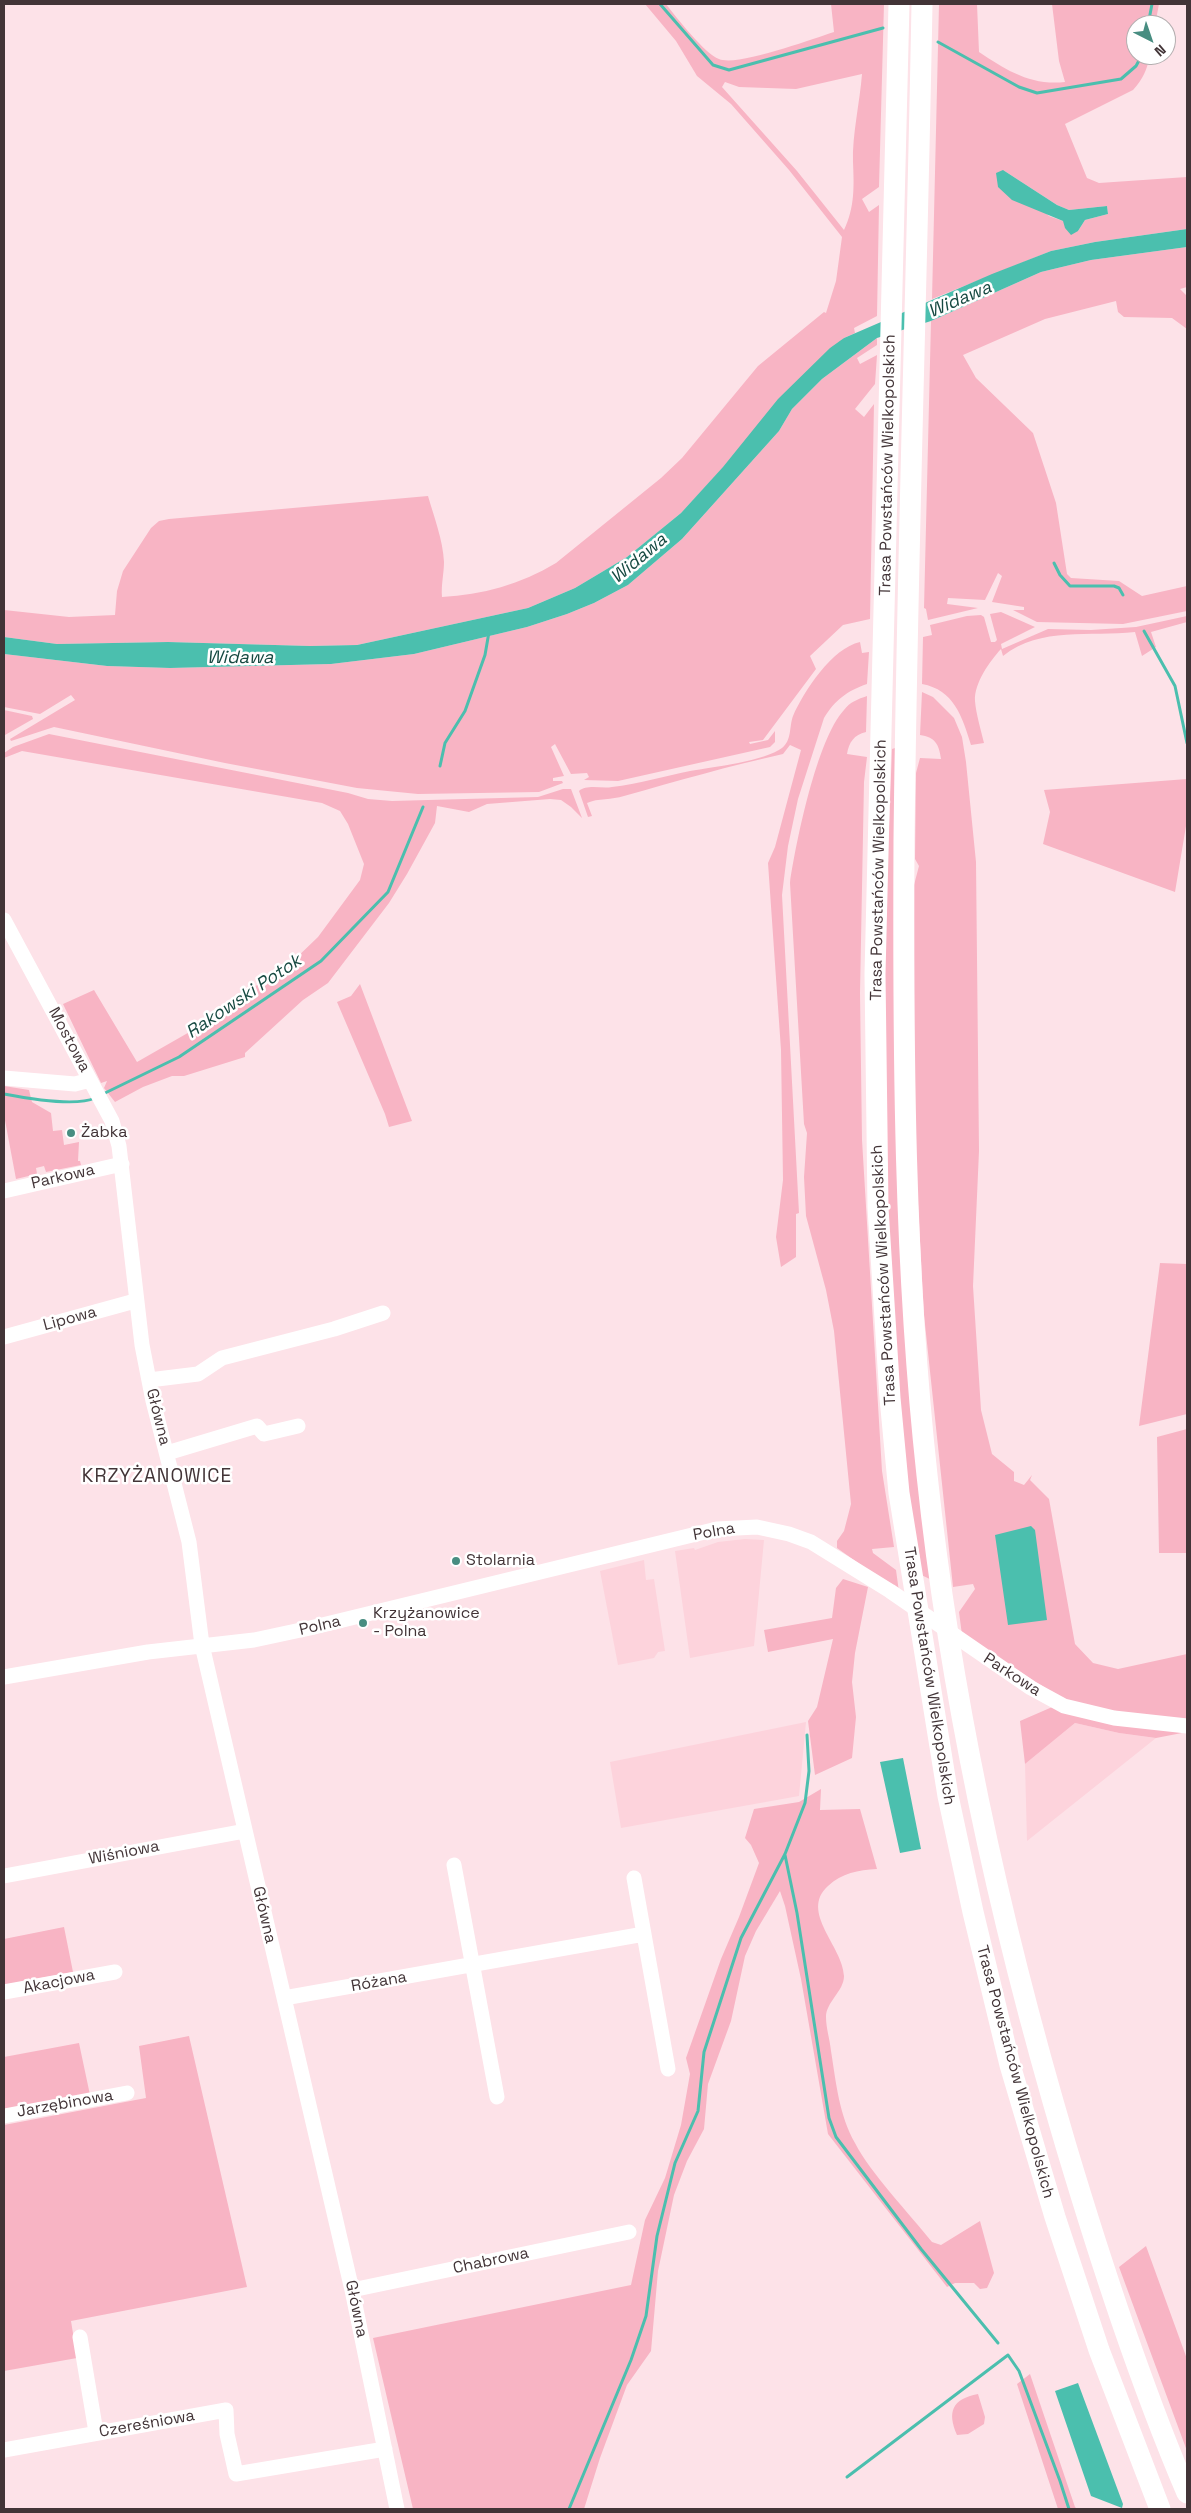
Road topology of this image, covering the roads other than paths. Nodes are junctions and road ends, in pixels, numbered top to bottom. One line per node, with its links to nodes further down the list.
1 (899, 4): 39 (highway, Trasa Powstańców Wielkopolskich)
2 (922, 4): 37 (highway, Trasa Powstańców Wielkopolskich)
3 (4, 920): 5 (street, Mostowa)
4 (4, 1078): 5 (street)
5 (93, 1084): 6 (street, Mostowa)
6 (122, 1164): 7 (street, Parkowa); 8 (street, Główna)
7 (4, 1191)
8 (136, 1301): 10 (street, Lipowa); 11 (street, Główna)
9 (383, 1313): 11 (street, Główna)
10 (4, 1337)
11 (149, 1380): 13 (street, Główna)
12 (298, 1426): 13 (street)
13 (167, 1453): 15 (street, Główna)
14 (858, 1571): 15 (street, Polna); 17 (street, Parkowa)
15 (202, 1645): 16 (street, Polna); 18 (street, Główna)
16 (4, 1677)
17 (1187, 1726)
18 (244, 1831): 20 (street, Wiśniowa); 26 (street, Główna)
19 (454, 1865): 23 (street)
20 (4, 1876)
21 (634, 1878): 22 (street)
22 (644, 1934): 23 (street, Różana); 27 (street)
23 (473, 1966): 26 (street, Różana); 29 (street)
24 (115, 1972): 25 (street, Akacjowa)
25 (4, 1992)
26 (284, 1998): 32 (street, Główna)
27 (668, 2069)
28 (127, 2093): 30 (street, Jarzębinowa)
29 (497, 2097)
30 (4, 2116)
31 (629, 2232): 32 (street, Chabrowa)
32 (352, 2290): 35 (street, Główna)
33 (80, 2337): 34 (street)
34 (96, 2432): 35 (street, Czereśniowa); 36 (street, Czereśniowa)
35 (385, 2449): 38 (street, Główna)
36 (4, 2450)
37 (1187, 2493)
38 (397, 2509)
39 (1160, 2509)

